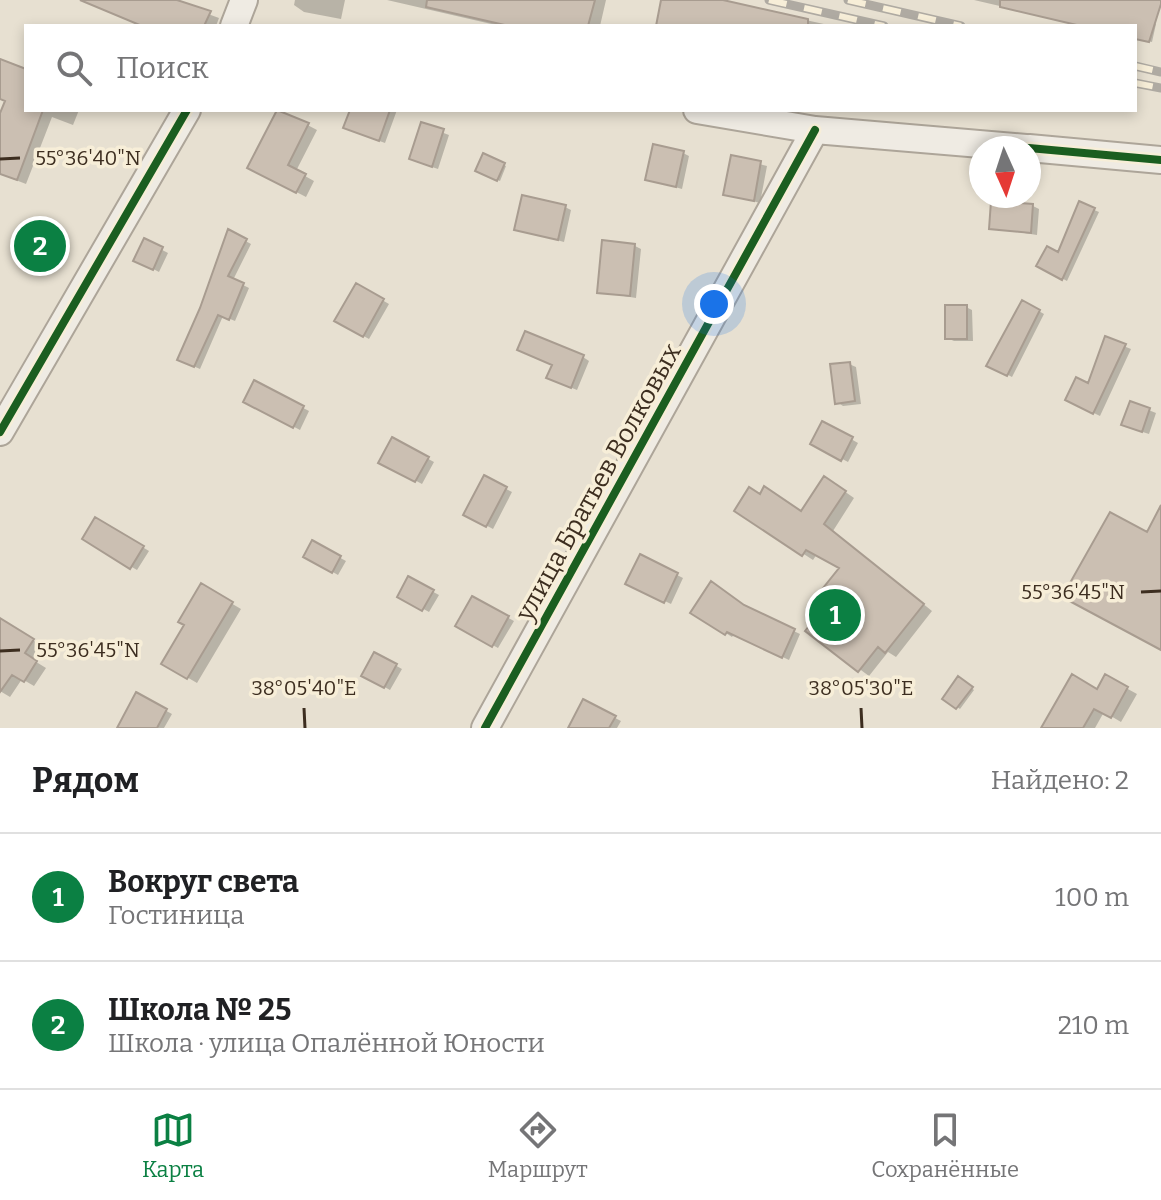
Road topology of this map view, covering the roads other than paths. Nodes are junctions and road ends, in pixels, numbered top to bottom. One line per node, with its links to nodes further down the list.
1 (244, 0): 2 (street)
2 (235, 24)
3 (186, 112): 9 (street)
4 (709, 112): 5 (street)
5 (815, 130): 6 (street); 10 (street, улица Братьев Волковых)
6 (969, 143)
7 (1041, 149): 8 (street)
8 (1161, 160)
9 (0, 432)
10 (485, 728)

